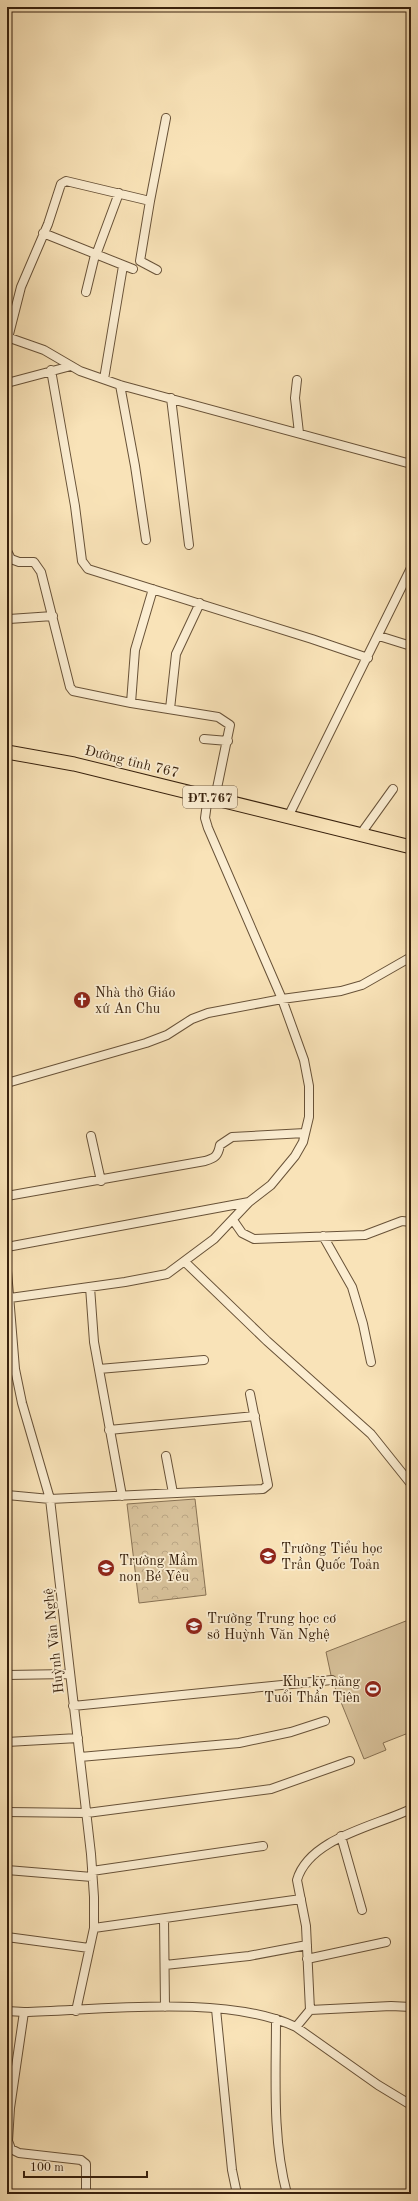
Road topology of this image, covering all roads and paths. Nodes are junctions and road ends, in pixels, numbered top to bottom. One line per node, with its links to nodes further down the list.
1 (7, 113): 3 (street)
2 (166, 118): 5 (street)
3 (7, 119)
4 (119, 193): 5 (street); 6 (street); 7 (street)
5 (150, 200): 10 (street)
6 (43, 233): 7 (street); 12 (street)
7 (96, 255): 8 (street); 11 (street)
8 (123, 266): 9 (street); 15 (street)
9 (133, 269)
10 (157, 270)
11 (86, 292)
12 (7, 337): 13 (street)
13 (71, 366): 14 (street); 15 (street)
14 (51, 370): 17 (street); 26 (street)
15 (104, 379): 18 (street)
16 (297, 380): 20 (street)
17 (7, 383)
18 (120, 385): 19 (street); 22 (street)
19 (171, 398): 20 (street); 23 (street)
20 (299, 433): 21 (street)
21 (411, 464)
22 (146, 540)
23 (189, 545)
24 (7, 551): 28 (street)
25 (411, 568): 30 (street)
26 (153, 589): 27 (street); 33 (street)
27 (200, 603): 32 (street); 34 (street)
28 (53, 616): 29 (street); 33 (street)
29 (9, 619)
30 (379, 636): 31 (street); 32 (street)
31 (411, 646)
32 (368, 658): 40 (street)
33 (131, 703): 34 (street)
34 (170, 709): 36 (street)
35 (204, 739): 36 (street)
36 (228, 741): 39 (street)
37 (7, 752): 39 (main road, Đường tỉnh 767 / ĐT.767)
38 (393, 789): 41 (street)
39 (211, 797): 40 (main road, Đường tỉnh 767 / ĐT.767); 44 (street)
40 (289, 816): 41 (main road, Đường tỉnh 767 / ĐT.767)
41 (360, 835): 42 (main road, Đường tỉnh 767 / ĐT.767)
42 (411, 847)
43 (411, 957): 44 (street)
44 (282, 999): 45 (street); 46 (street)
45 (7, 1083)
46 (305, 1133): 48 (street); 50 (street)
47 (91, 1136): 48 (street)
48 (101, 1181): 49 (street)
49 (7, 1196)
50 (249, 1202): 51 (street); 54 (street)
51 (233, 1220): 53 (street); 55 (street)
52 (411, 1222): 53 (street)
53 (323, 1236): 60 (street)
54 (7, 1247)
55 (185, 1262): 57 (street); 67 (street)
56 (7, 1272): 58 (street, Huỳnh Văn Nghệ)
57 (90, 1287): 58 (street); 62 (street)
58 (10, 1298): 61 (street, Huỳnh Văn Nghệ)
59 (204, 1360): 62 (street)
60 (372, 1362)
61 (11, 1369): 71 (street, Huỳnh Văn Nghệ)
62 (99, 1369): 65 (street)
63 (250, 1394): 64 (street)
64 (255, 1416): 65 (street); 68 (street)
65 (109, 1430): 70 (street)
66 (166, 1456): 68 (street)
67 (411, 1484)
68 (173, 1493): 70 (street)
69 (7, 1495): 71 (street)
70 (122, 1496): 71 (street)
71 (50, 1499): 72 (street, Huỳnh Văn Nghệ)
72 (69, 1674): 73 (street); 75 (street, Huỳnh Văn Nghệ)
73 (7, 1675)
74 (332, 1680): 75 (street)
75 (73, 1706): 77 (street, Huỳnh Văn Nghệ)
76 (325, 1721): 79 (street)
77 (78, 1738): 78 (street); 79 (street, Huỳnh Văn Nghệ)
78 (7, 1742)
79 (80, 1757): 83 (street, Huỳnh Văn Nghệ)
80 (350, 1761): 83 (street)
81 (411, 1809): 84 (street)
82 (7, 1812): 83 (street)
83 (87, 1813): 87 (street, Huỳnh Văn Nghệ)
84 (341, 1836): 88 (street); 89 (street)
85 (263, 1846): 87 (street)
86 (7, 1870): 87 (street)
87 (92, 1874): 91 (street, Huỳnh Văn Nghệ)
88 (301, 1899): 90 (street); 94 (street)
89 (362, 1910)
90 (164, 1919): 91 (street); 97 (street)
91 (94, 1928): 95 (street, Huỳnh Văn Nghệ)
92 (7, 1937): 95 (street)
93 (386, 1942): 96 (street)
94 (307, 1945): 96 (street); 97 (street)
95 (89, 1948): 103 (street, Huỳnh Văn Nghệ)
96 (307, 1959): 101 (street)
97 (165, 1965): 98 (street)
98 (165, 2007): 100 (street); 103 (street)
99 (411, 2007): 101 (street)
100 (216, 2009): 105 (street); 110 (street)
101 (310, 2010): 106 (street)
102 (7, 2011): 104 (street)
103 (76, 2011): 104 (street)
104 (24, 2012): 108 (street)
105 (276, 2019): 106 (street); 111 (street)
106 (296, 2027): 107 (street)
107 (411, 2105)
108 (8, 2130): 109 (street)
109 (86, 2194)
110 (237, 2194)
111 (287, 2194)

